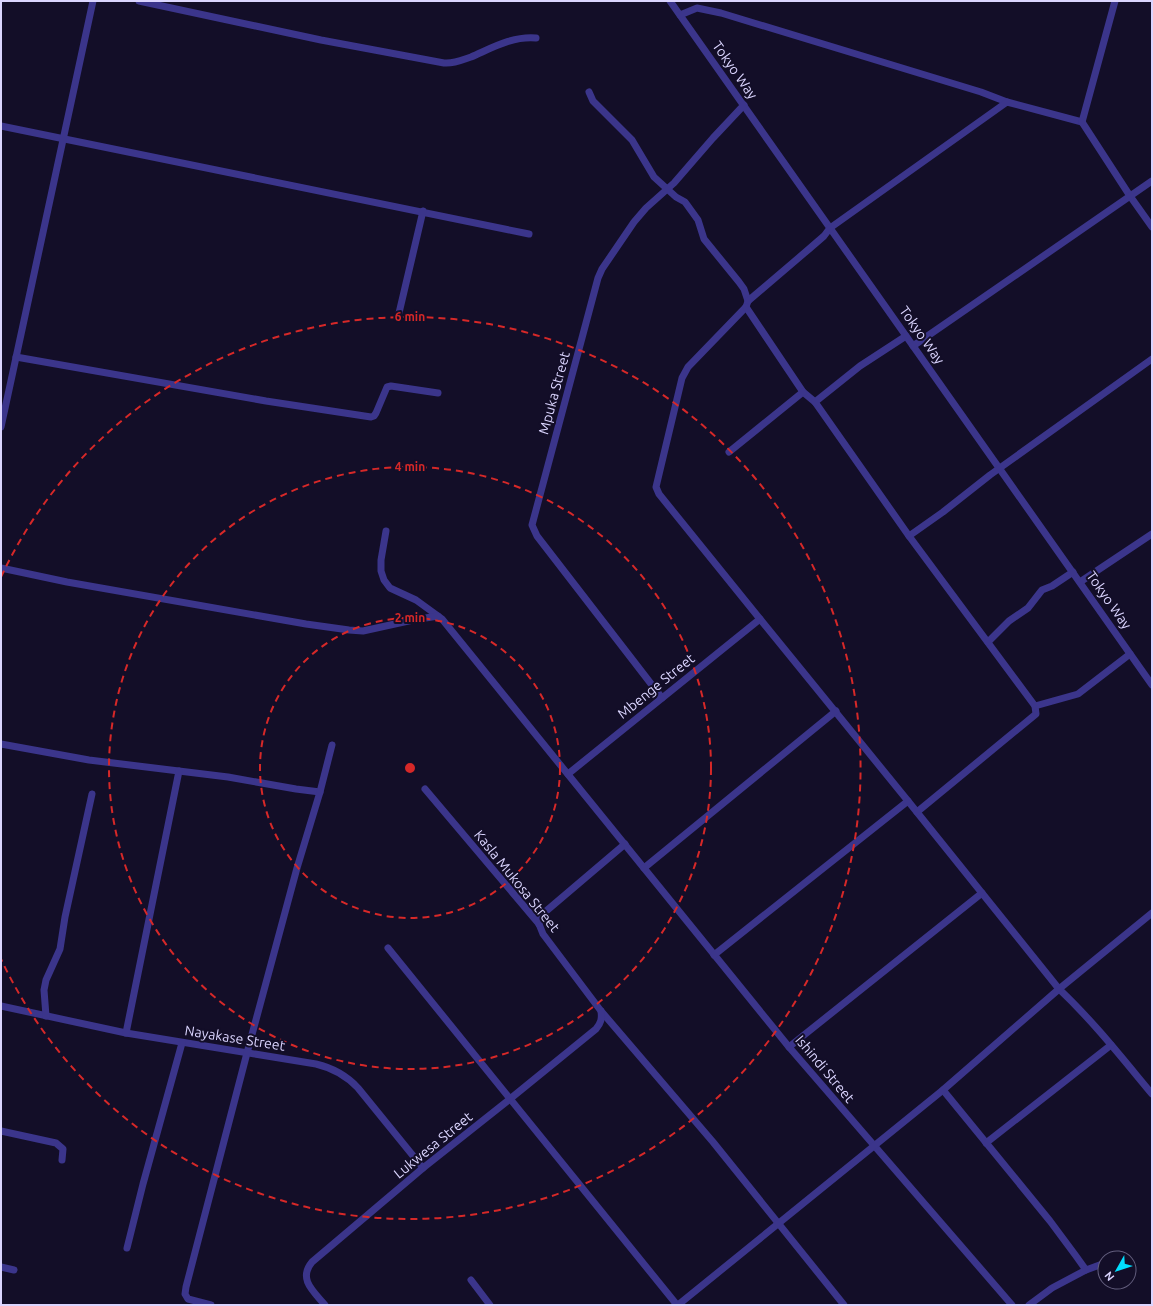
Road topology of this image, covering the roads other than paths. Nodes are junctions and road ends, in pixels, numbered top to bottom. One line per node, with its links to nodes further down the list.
1 (93, 1): 12 (street)
2 (139, 1): 6 (street)
3 (670, 1): 5 (street, Tokyo Way)
4 (1115, 1): 10 (street)
5 (680, 15): 8 (street); 9 (street, Tokyo Way)
6 (536, 38)
7 (589, 92): 14 (street)
8 (1007, 102): 10 (street); 18 (street)
9 (744, 105): 14 (street, Mpuka Street); 18 (street, Tokyo Way)
10 (1082, 122): 15 (street)
11 (1, 126): 12 (street)
12 (63, 138): 16 (street); 24 (street)
13 (1152, 181): 15 (street)
14 (668, 189): 20 (street); 43 (street, Mpuka Street)
15 (1130, 196): 17 (street); 23 (street)
16 (423, 211): 19 (street); 21 (street)
17 (1152, 227)
18 (830, 228): 20 (street); 22 (street, Tokyo Way)
19 (529, 234)
20 (747, 304): 26 (street); 39 (street)
21 (399, 313)
22 (906, 336): 23 (street, Tokyo Way); 28 (street)
23 (913, 346): 31 (street, Tokyo Way)
24 (16, 357): 27 (street); 29 (street)
25 (1152, 359): 31 (street)
26 (803, 392): 28 (street); 30 (street)
27 (438, 393)
28 (815, 402): 34 (street)
29 (1, 427)
30 (729, 452)
31 (1000, 468): 34 (street); 36 (street, Tokyo Way)
32 (386, 531): 38 (street, Ishindi Street)
33 (1152, 534): 37 (street)
34 (909, 536): 40 (street)
35 (1, 568): 38 (street)
36 (1073, 572): 37 (street, Tokyo Way); 40 (street)
37 (1080, 582): 41 (street, Tokyo Way)
38 (438, 616): 49 (street, Ishindi Street)
39 (760, 619): 43 (street, Mbenge Street); 45 (street)
40 (988, 642): 44 (street)
41 (1130, 654): 42 (street, Tokyo Way); 44 (street)
42 (1152, 685)
43 (662, 698): 49 (street, Mbenge Street)
44 (1035, 706): 54 (street)
45 (836, 711): 53 (street); 56 (street)
46 (1, 744): 48 (street)
47 (332, 745): 51 (street)
48 (179, 771): 51 (street); 66 (street)
49 (568, 774): 55 (street, Ishindi Street)
50 (425, 789): 59 (street, Kasla Mukosa Street)
51 (320, 792): 70 (street)
52 (92, 794): 65 (street)
53 (908, 801): 54 (street); 61 (street)
54 (917, 812): 57 (street)
55 (625, 844): 56 (street, Ishindi Street); 59 (street)
56 (644, 868): 61 (street, Ishindi Street)
57 (982, 893): 62 (street); 69 (street)
58 (1152, 913): 62 (street)
59 (539, 924): 64 (street, Kasla Mukosa Street)
60 (388, 948): 73 (street)
61 (714, 955): 69 (street, Ishindi Street)
62 (1060, 989): 68 (street); 71 (street)
63 (1, 1006): 65 (street, Nayakase Street)
64 (601, 1011): 73 (street, Lukwesa Street); 79 (street, Kasla Mukosa Street)
65 (46, 1016): 66 (street, Nayakase Street)
66 (126, 1033): 67 (street, Nayakase Street)
67 (182, 1043): 70 (street, Nayakase Street); 80 (street)
68 (1111, 1045): 72 (street); 75 (street)
69 (789, 1047): 76 (street, Ishindi Street)
70 (247, 1053): 78 (street, Nayakase Street); 86 (street)
71 (943, 1090): 75 (street); 76 (street)
72 (1152, 1094)
73 (510, 1099): 78 (street, Lukwesa Street); 89 (street)
74 (1, 1131): 77 (street)
75 (986, 1143): 84 (street)
76 (874, 1147): 79 (street); 91 (street, Ishindi Street)
77 (62, 1160)
78 (423, 1168): 87 (street, Lukwesa Street)
79 (778, 1224): 89 (street); 90 (street, Kasla Mukosa Street)
80 (127, 1248)
81 (1097, 1265): 84 (street)
82 (1, 1266): 83 (street)
83 (14, 1270)
84 (1086, 1270): 92 (street)
85 (471, 1280): 88 (street)
86 (211, 1305)
87 (325, 1305)
88 (490, 1305)
89 (677, 1305)
90 (844, 1305)
91 (1012, 1305)
92 (1029, 1305)

